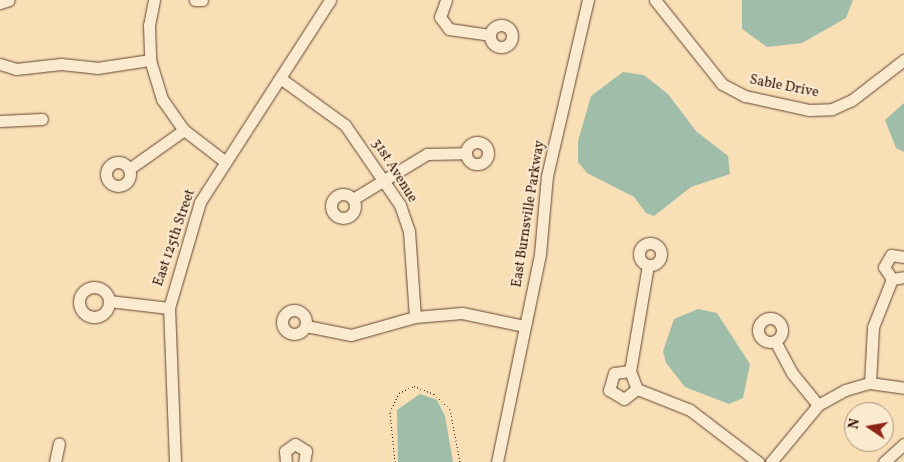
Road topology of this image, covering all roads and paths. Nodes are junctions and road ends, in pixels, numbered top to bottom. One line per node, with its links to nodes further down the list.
1 (9, 0): 9 (street)
2 (154, 0): 11 (street)
3 (195, 0): 4 (street)
4 (202, 0)
5 (330, 0): 14 (street, East 125th Street)
6 (446, 0): 10 (street)
7 (588, 0): 31 (street, East Burnsville Parkway)
8 (655, 0): 12 (street, Sable Drive)
9 (0, 3)
10 (490, 35)
11 (150, 60): 13 (street); 17 (street)
12 (904, 60)
13 (0, 64)
14 (280, 78): 19 (street, East 125th Street); 21 (street, 31st Avenue)
15 (42, 119): 16 (street)
16 (0, 121)
17 (184, 130): 19 (street); 20 (street)
18 (466, 153): 21 (street)
19 (223, 160): 28 (street, East 125th Street)
20 (130, 169)
21 (383, 178): 22 (street); 29 (street, 31st Avenue)
22 (354, 199)
23 (904, 257): 26 (street)
24 (648, 265): 33 (street)
25 (904, 277): 26 (street)
26 (892, 279): 34 (street)
27 (109, 301): 28 (street)
28 (169, 308): 41 (street, East 125th Street)
29 (414, 317): 30 (street); 31 (street)
30 (306, 326)
31 (524, 326): 46 (street, East Burnsville Parkway)
32 (775, 341): 37 (street)
33 (630, 371): 36 (street); 36 (street)
34 (870, 383): 35 (street); 37 (street)
35 (904, 388)
36 (637, 389): 47 (street)
37 (818, 405): 48 (street)
38 (59, 443): 40 (street)
39 (904, 444): 49 (street)
40 (55, 462)
41 (175, 462)
42 (286, 462): 43 (street)
43 (304, 462)
44 (394, 462): 45 (path)
45 (460, 462)
46 (497, 462)
47 (758, 462)
48 (771, 462)
49 (884, 462)

